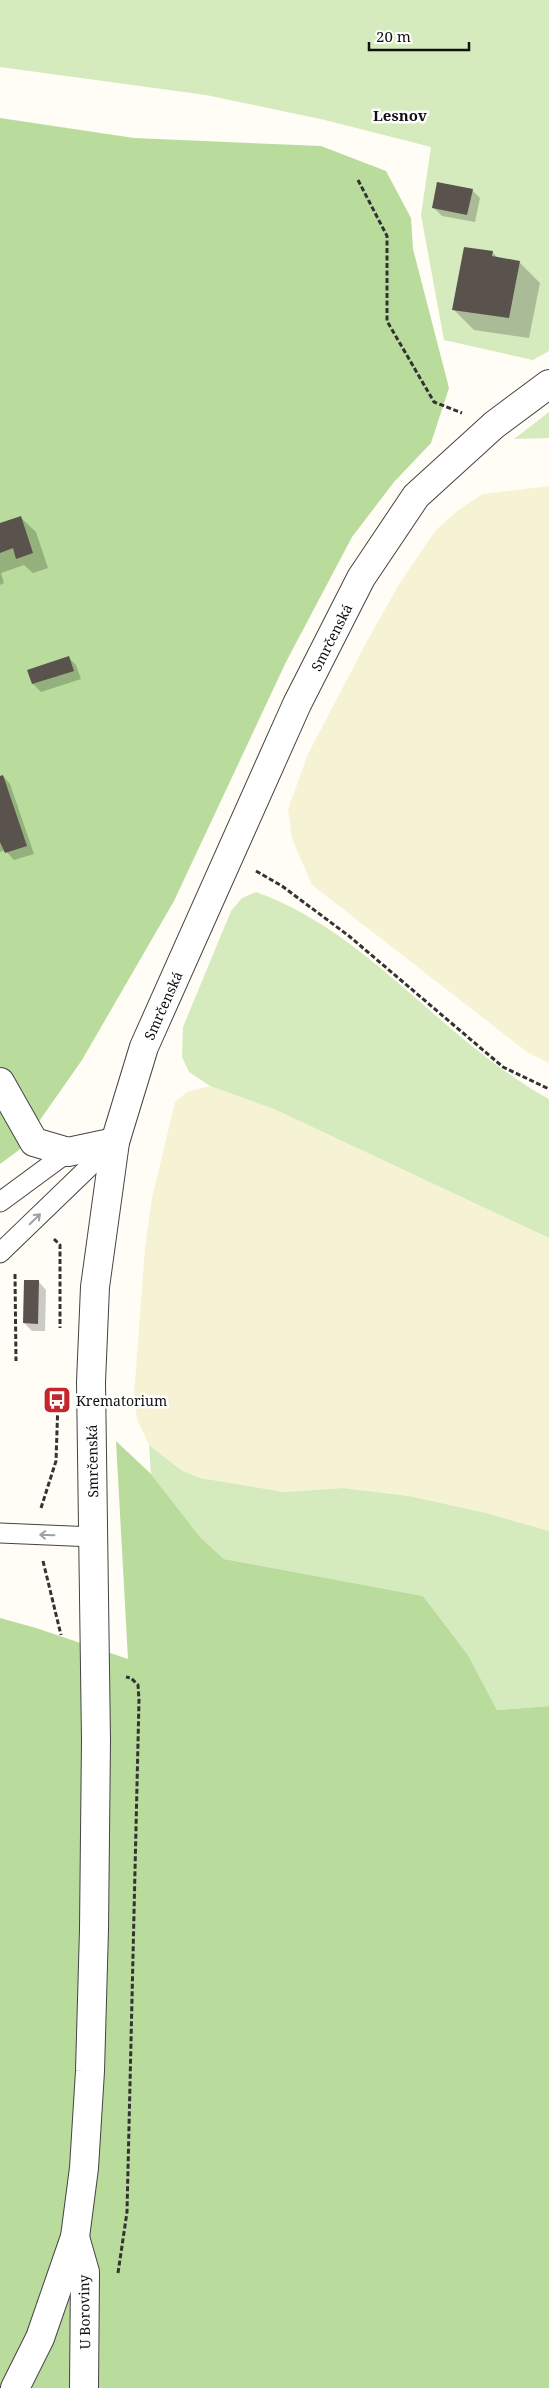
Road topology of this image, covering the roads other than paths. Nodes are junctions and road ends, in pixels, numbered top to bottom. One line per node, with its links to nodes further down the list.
1 (549, 384): 3 (street, Smrčenská)
2 (0, 1082): 4 (street)
3 (115, 1142): 4 (street); 6 (lane, one-way to 3); 8 (street, Smrčenská)
4 (68, 1152): 5 (lane)
5 (0, 1202)
6 (0, 1253)
7 (0, 1533): 8 (lane, one-way to 7)
8 (94, 1536): 9 (street, Smrčenská)
9 (75, 2237): 10 (street); 11 (street, U Boroviny)
10 (15, 2388)
11 (84, 2388)

